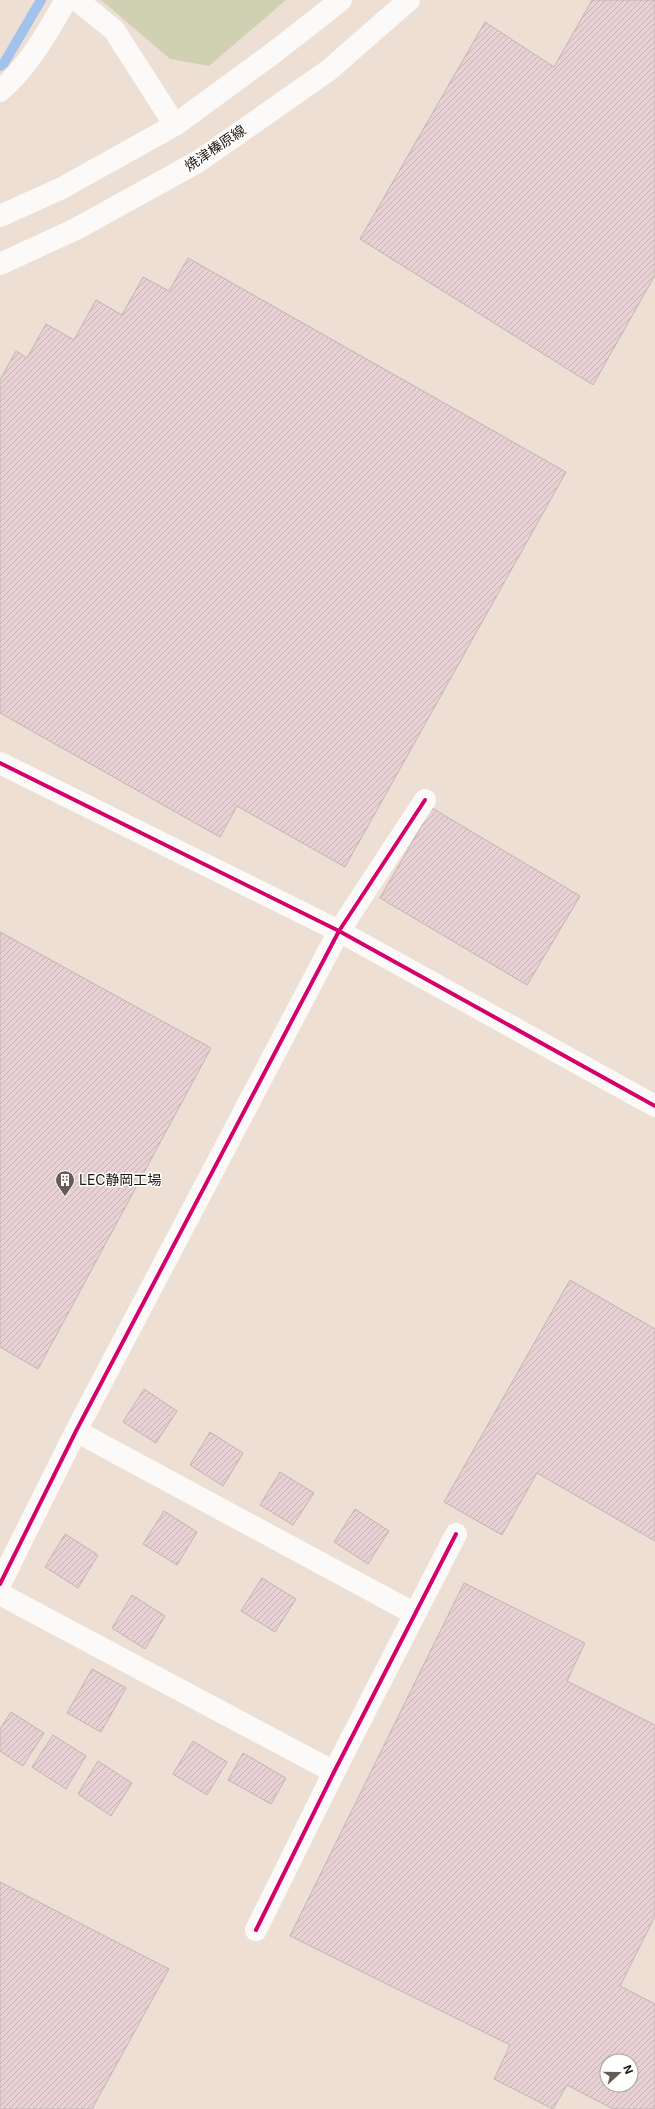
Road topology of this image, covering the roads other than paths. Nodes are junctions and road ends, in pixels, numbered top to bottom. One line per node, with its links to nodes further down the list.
1 (66, 0): 5 (street)
2 (77, 0): 6 (street)
3 (341, 0): 6 (street)
4 (409, 0): 8 (street, 焼津榛原線)
5 (0, 91)
6 (175, 125): 7 (street)
7 (0, 216)
8 (0, 264)
9 (0, 763): 11 (street)
10 (425, 800): 11 (street)
11 (339, 931): 12 (street); 13 (street)
12 (655, 1106)
13 (76, 1431): 15 (street); 17 (street)
14 (456, 1534): 17 (street)
15 (0, 1584)
16 (0, 1594): 18 (street)
17 (415, 1614): 18 (street)
18 (334, 1772): 19 (street)
19 (256, 1930)

